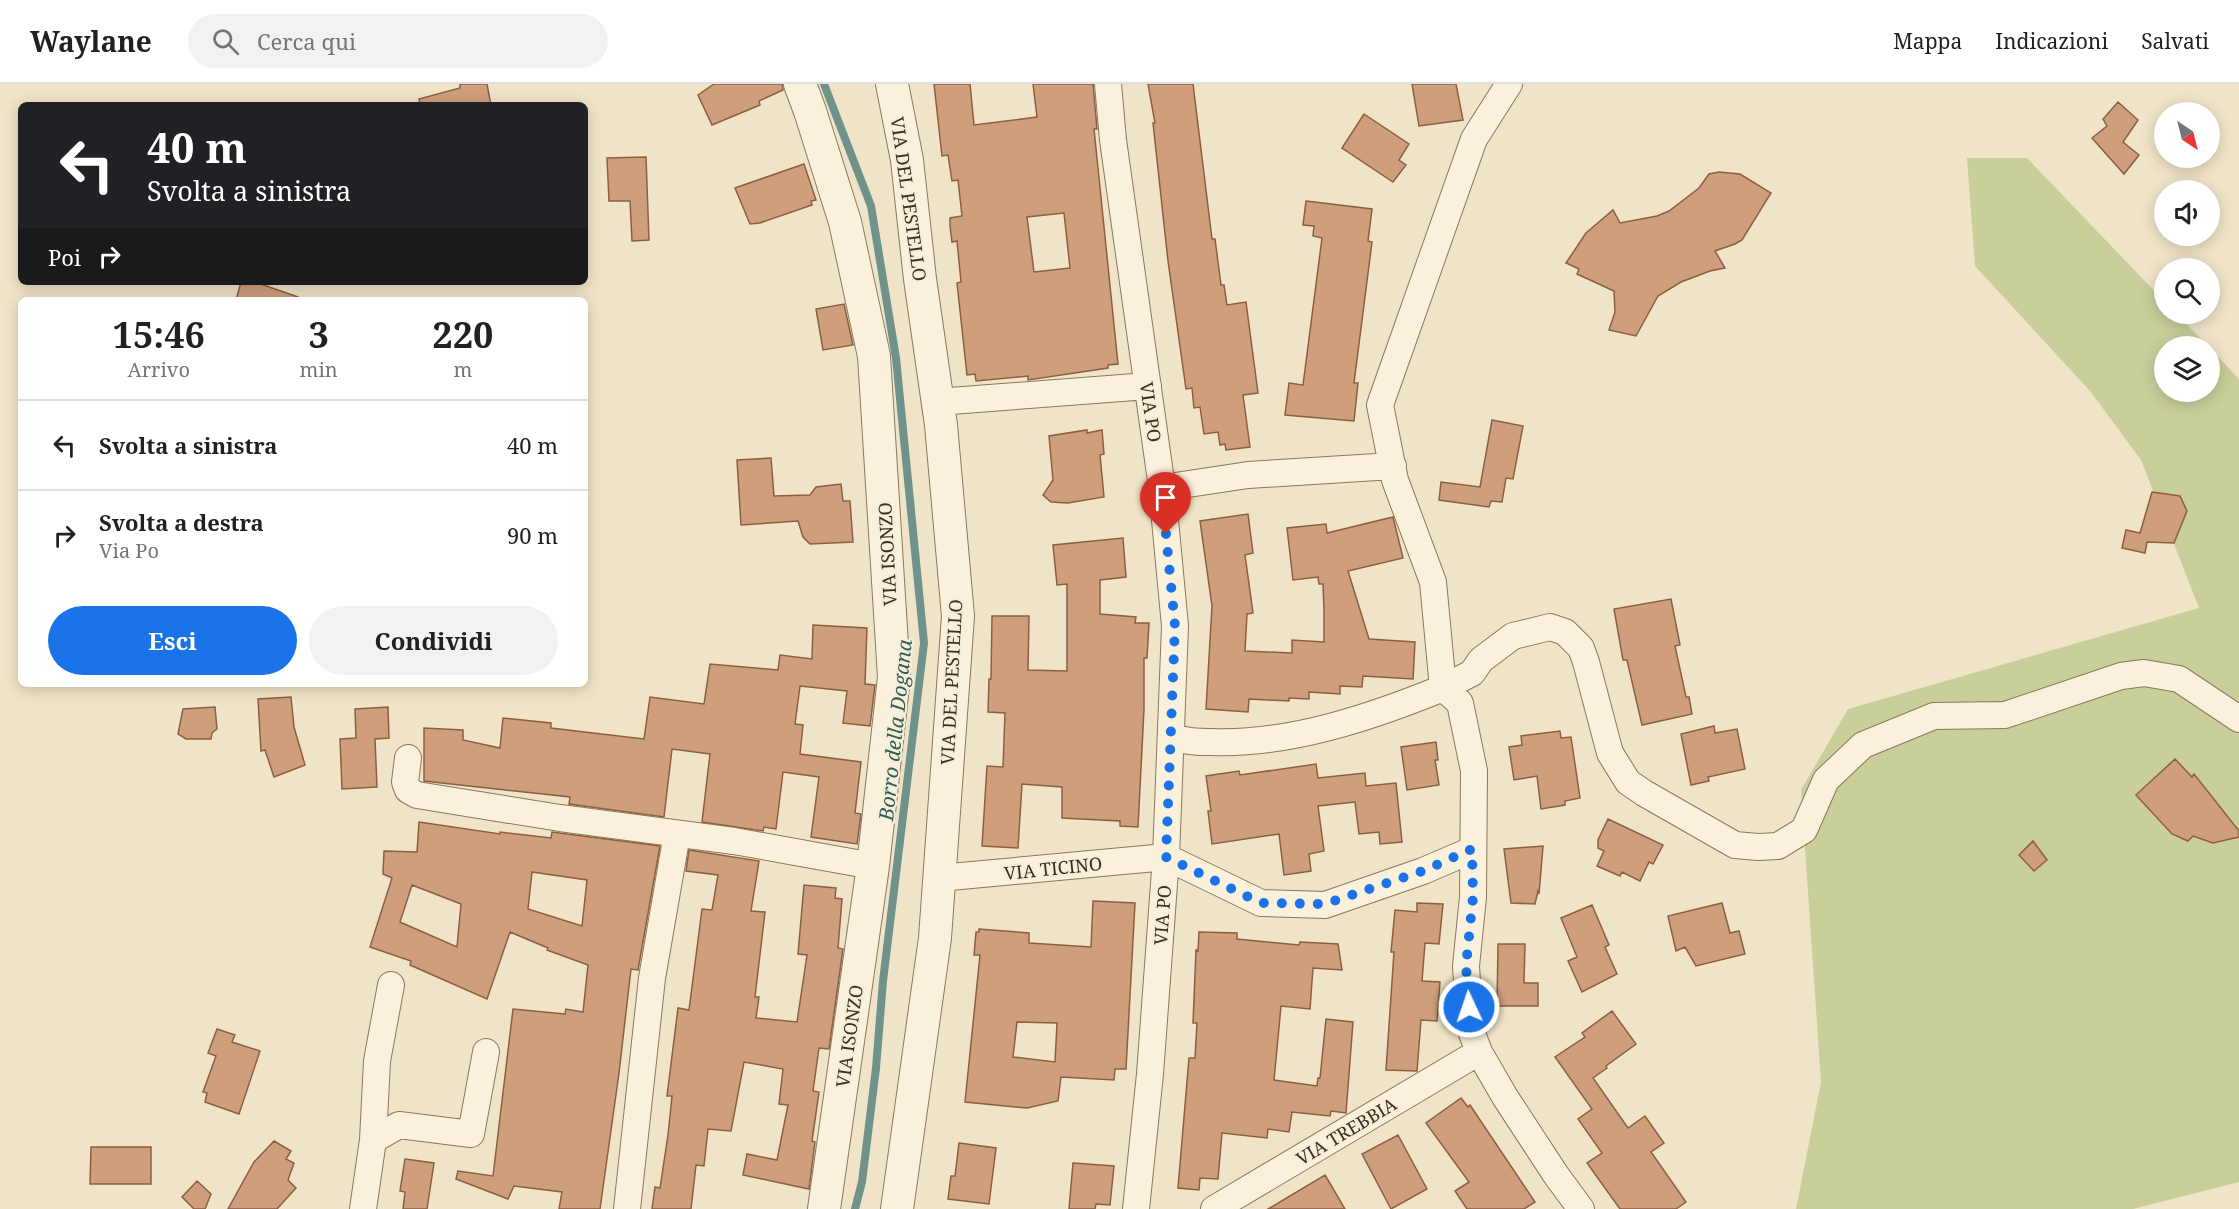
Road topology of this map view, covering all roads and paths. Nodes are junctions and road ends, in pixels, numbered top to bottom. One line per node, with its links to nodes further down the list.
1 (800, 84): 16 (street, VIA ISONZO)
2 (892, 84): 6 (street, VIA DEL PESTELLO)
3 (1108, 84): 5 (street, VIA PO)
4 (1509, 84): 7 (street)
5 (1148, 386): 6 (street); 8 (street, VIA PO)
6 (937, 402): 17 (street, VIA DEL PESTELLO)
7 (1392, 466): 8 (street); 9 (street)
8 (1162, 488): 11 (street, VIA PO)
9 (1443, 688): 10 (street); 11 (street); 14 (street)
10 (2239, 719)
11 (1172, 736): 15 (street, VIA PO)
12 (408, 758): 13 (street)
13 (677, 834): 16 (street); 23 (street)
14 (1472, 849): 15 (street); 20 (street)
15 (1166, 857): 17 (street, VIA TICINO); 26 (street, VIA PO)
16 (873, 866): 24 (street, VIA ISONZO)
17 (939, 878): 25 (street, VIA DEL PESTELLO)
18 (391, 985): 21 (street)
19 (486, 1052): 21 (street)
20 (1479, 1052): 27 (street, VIA TREBBIA); 28 (street)
21 (373, 1140): 22 (street)
22 (363, 1209)
23 (627, 1209)
24 (824, 1209)
25 (897, 1209)
26 (1136, 1209)
27 (1214, 1209)
28 (1581, 1209)

